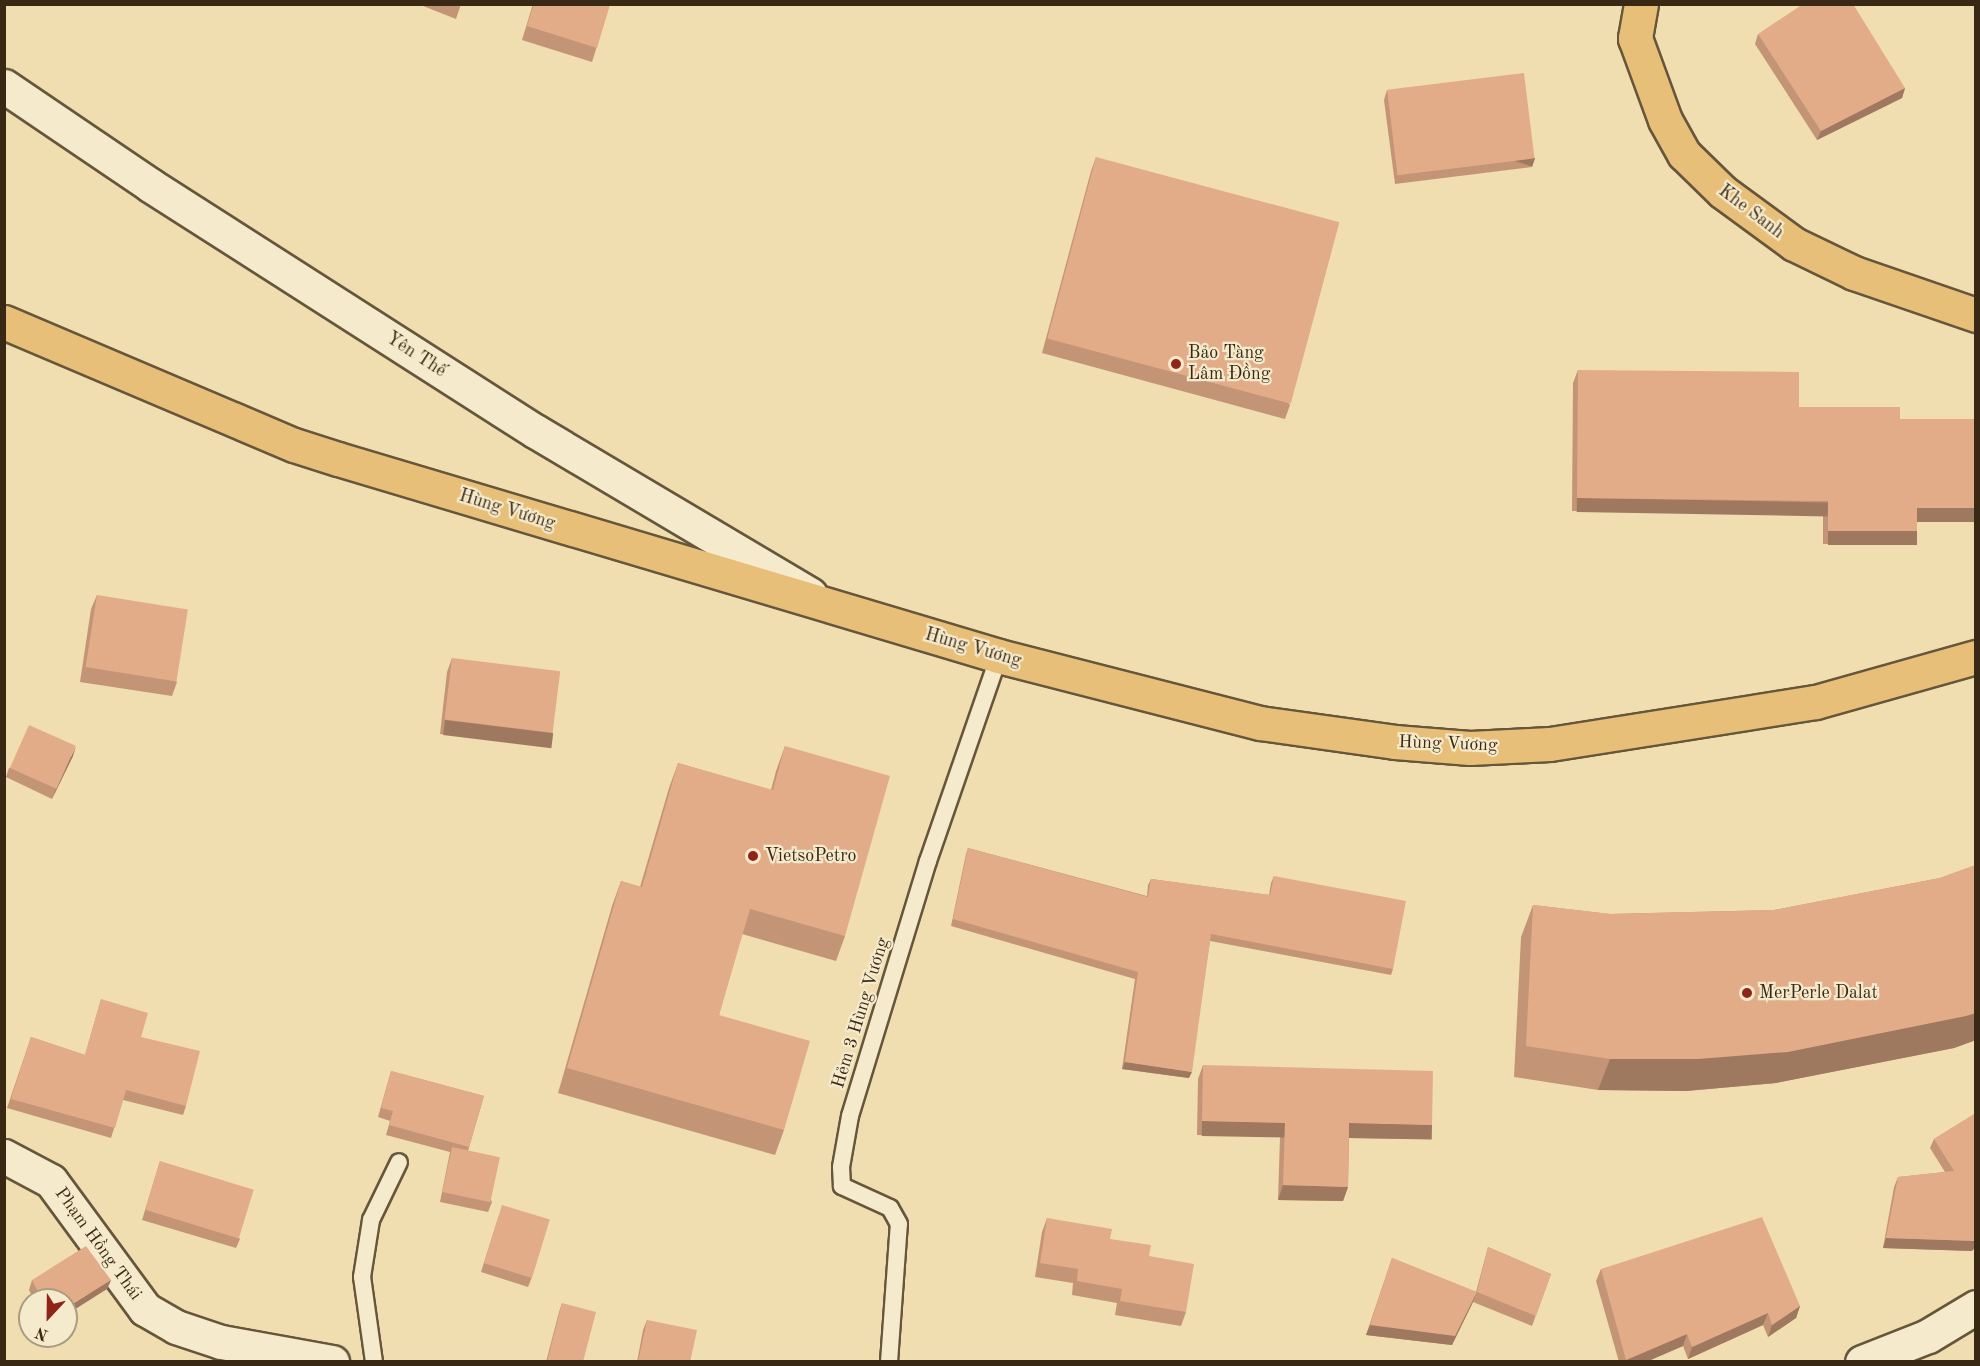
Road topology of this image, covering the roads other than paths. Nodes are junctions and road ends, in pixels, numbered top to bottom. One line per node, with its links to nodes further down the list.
1 (1641, 4): 3 (highway, Khe Sanh)
2 (4, 86): 5 (street, Yên Thế)
3 (1976, 315)
4 (4, 322): 5 (highway, Hùng Vương)
5 (837, 609): 6 (highway, Hùng Vương)
6 (999, 656): 7 (highway, Hùng Vương); 14 (lane, Hẻm 3 Hùng Vương)
7 (1974, 659)
8 (4, 1156): 11 (street, Phạm Hồng Thái)
9 (399, 1162): 13 (lane)
10 (1976, 1307): 15 (street)
11 (285, 1358): 12 (street, Phạm Hồng Thái)
12 (332, 1362)
13 (374, 1362)
14 (889, 1362)
15 (1862, 1362)

